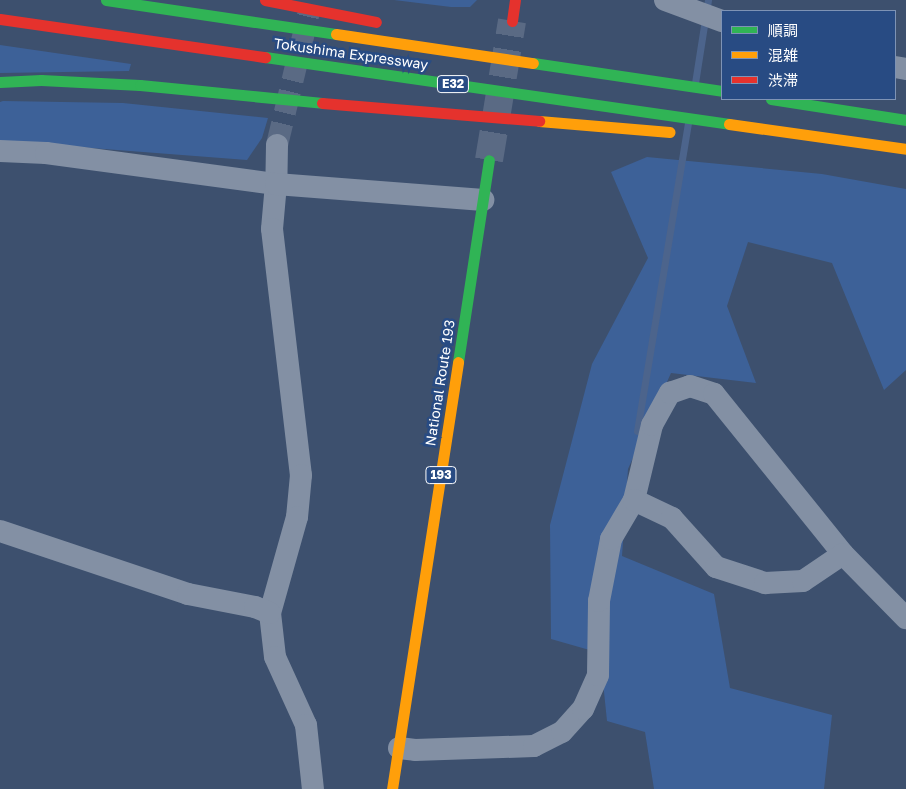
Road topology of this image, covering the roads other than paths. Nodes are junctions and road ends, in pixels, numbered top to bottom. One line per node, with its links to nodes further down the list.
1 (106, 0): 11 (highway, Tokushima Expressway)
2 (265, 0): 8 (highway)
3 (515, 0): 6 (highway)
4 (665, 0): 7 (street)
5 (0, 19): 18 (highway, Tokushima Expressway / E32)
6 (512, 20)
7 (721, 20)
8 (387, 24)
9 (474, 42): 11 (highway)
10 (0, 82): 15 (highway)
11 (668, 83): 12 (highway, Tokushima Expressway)
12 (721, 91)
13 (777, 100): 14 (highway)
14 (906, 120)
15 (683, 133)
16 (731, 136): 18 (highway)
17 (277, 145): 21 (street)
18 (906, 149)
19 (0, 151): 21 (street)
20 (489, 160): 22 (highway, National Route 193 / 193)
21 (276, 184): 22 (street); 26 (street)
22 (483, 200): 28 (highway, National Route 193 / 193)
23 (634, 500): 25 (street); 25 (street); 28 (street)
24 (0, 531): 26 (street)
25 (843, 554): 27 (street)
26 (270, 613): 29 (street)
27 (906, 618)
28 (399, 748): 30 (highway, National Route 193 / 193)
29 (313, 789)
30 (392, 789)

